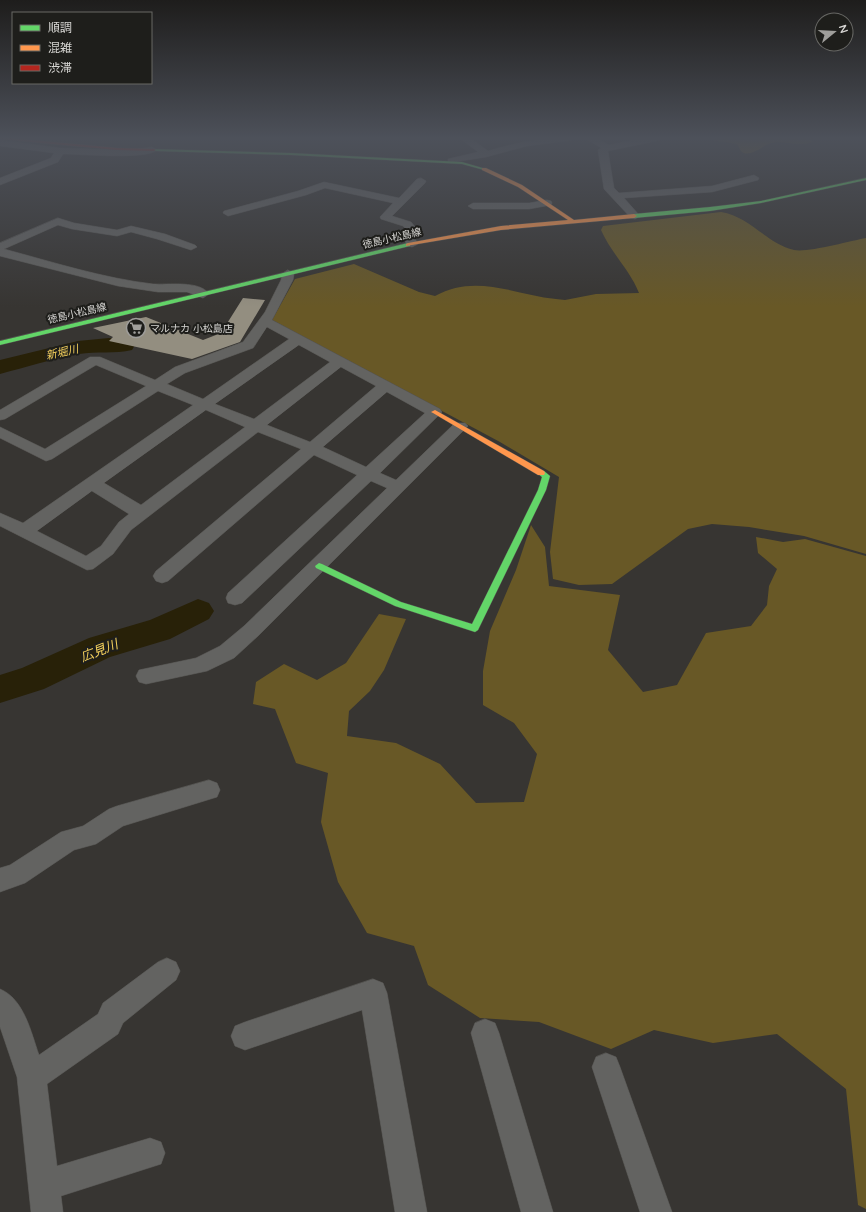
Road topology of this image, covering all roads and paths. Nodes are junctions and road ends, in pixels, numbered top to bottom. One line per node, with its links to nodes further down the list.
1 (300, 194): 12 (street)
2 (367, 194): 9 (street)
3 (408, 194): 9 (street)
4 (531, 194): 10 (main road)
5 (614, 194): 8 (street)
6 (653, 194): 8 (street)
7 (801, 194): 13 (main road, 徳島小松島線)
8 (616, 196): 13 (street)
9 (400, 201): 15 (street)
10 (547, 203): 11 (street); 14 (main road)
11 (473, 206)
12 (228, 213)
13 (635, 216): 14 (main road, 徳島小松島線)
14 (572, 221): 15 (main road, 徳島小松島線)
15 (412, 244): 19 (main road, 徳島小松島線)
16 (0, 247): 17 (street)
17 (191, 248)
18 (0, 252): 20 (street)
19 (288, 274): 20 (main road, 徳島小松島線); 21 (street)
20 (203, 294): 23 (main road, 徳島小松島線)
21 (264, 322): 22 (street); 25 (street)
22 (298, 339): 24 (street); 27 (street)
23 (0, 343)
24 (339, 362): 26 (street); 30 (street)
25 (156, 386): 27 (street); 29 (street); 32 (street)
26 (385, 386): 28 (street); 33 (street)
27 (204, 405): 30 (street); 35 (street)
28 (435, 412): 31 (main road); 34 (street)
29 (0, 416)
30 (257, 426): 33 (street); 37 (street)
31 (460, 426): 36 (street); 40 (main road)
32 (0, 432)
33 (311, 448): 34 (street); 41 (street)
34 (370, 473): 36 (street); 42 (street)
35 (93, 484): 37 (street); 39 (street)
36 (398, 487): 40 (street)
37 (142, 514): 39 (street)
38 (0, 519): 39 (street)
39 (24, 531)
40 (319, 566): 43 (street)
41 (162, 576)
42 (235, 598)
43 (146, 676)
44 (209, 790): 45 (street)
45 (0, 880)
46 (167, 971): 51 (street)
47 (0, 1003): 51 (street)
48 (484, 1033): 55 (street)
49 (245, 1036): 54 (street)
50 (606, 1067): 56 (street)
51 (32, 1077): 53 (street)
52 (150, 1153): 53 (street)
53 (46, 1198)
54 (412, 1212)
55 (537, 1212)
56 (656, 1212)

